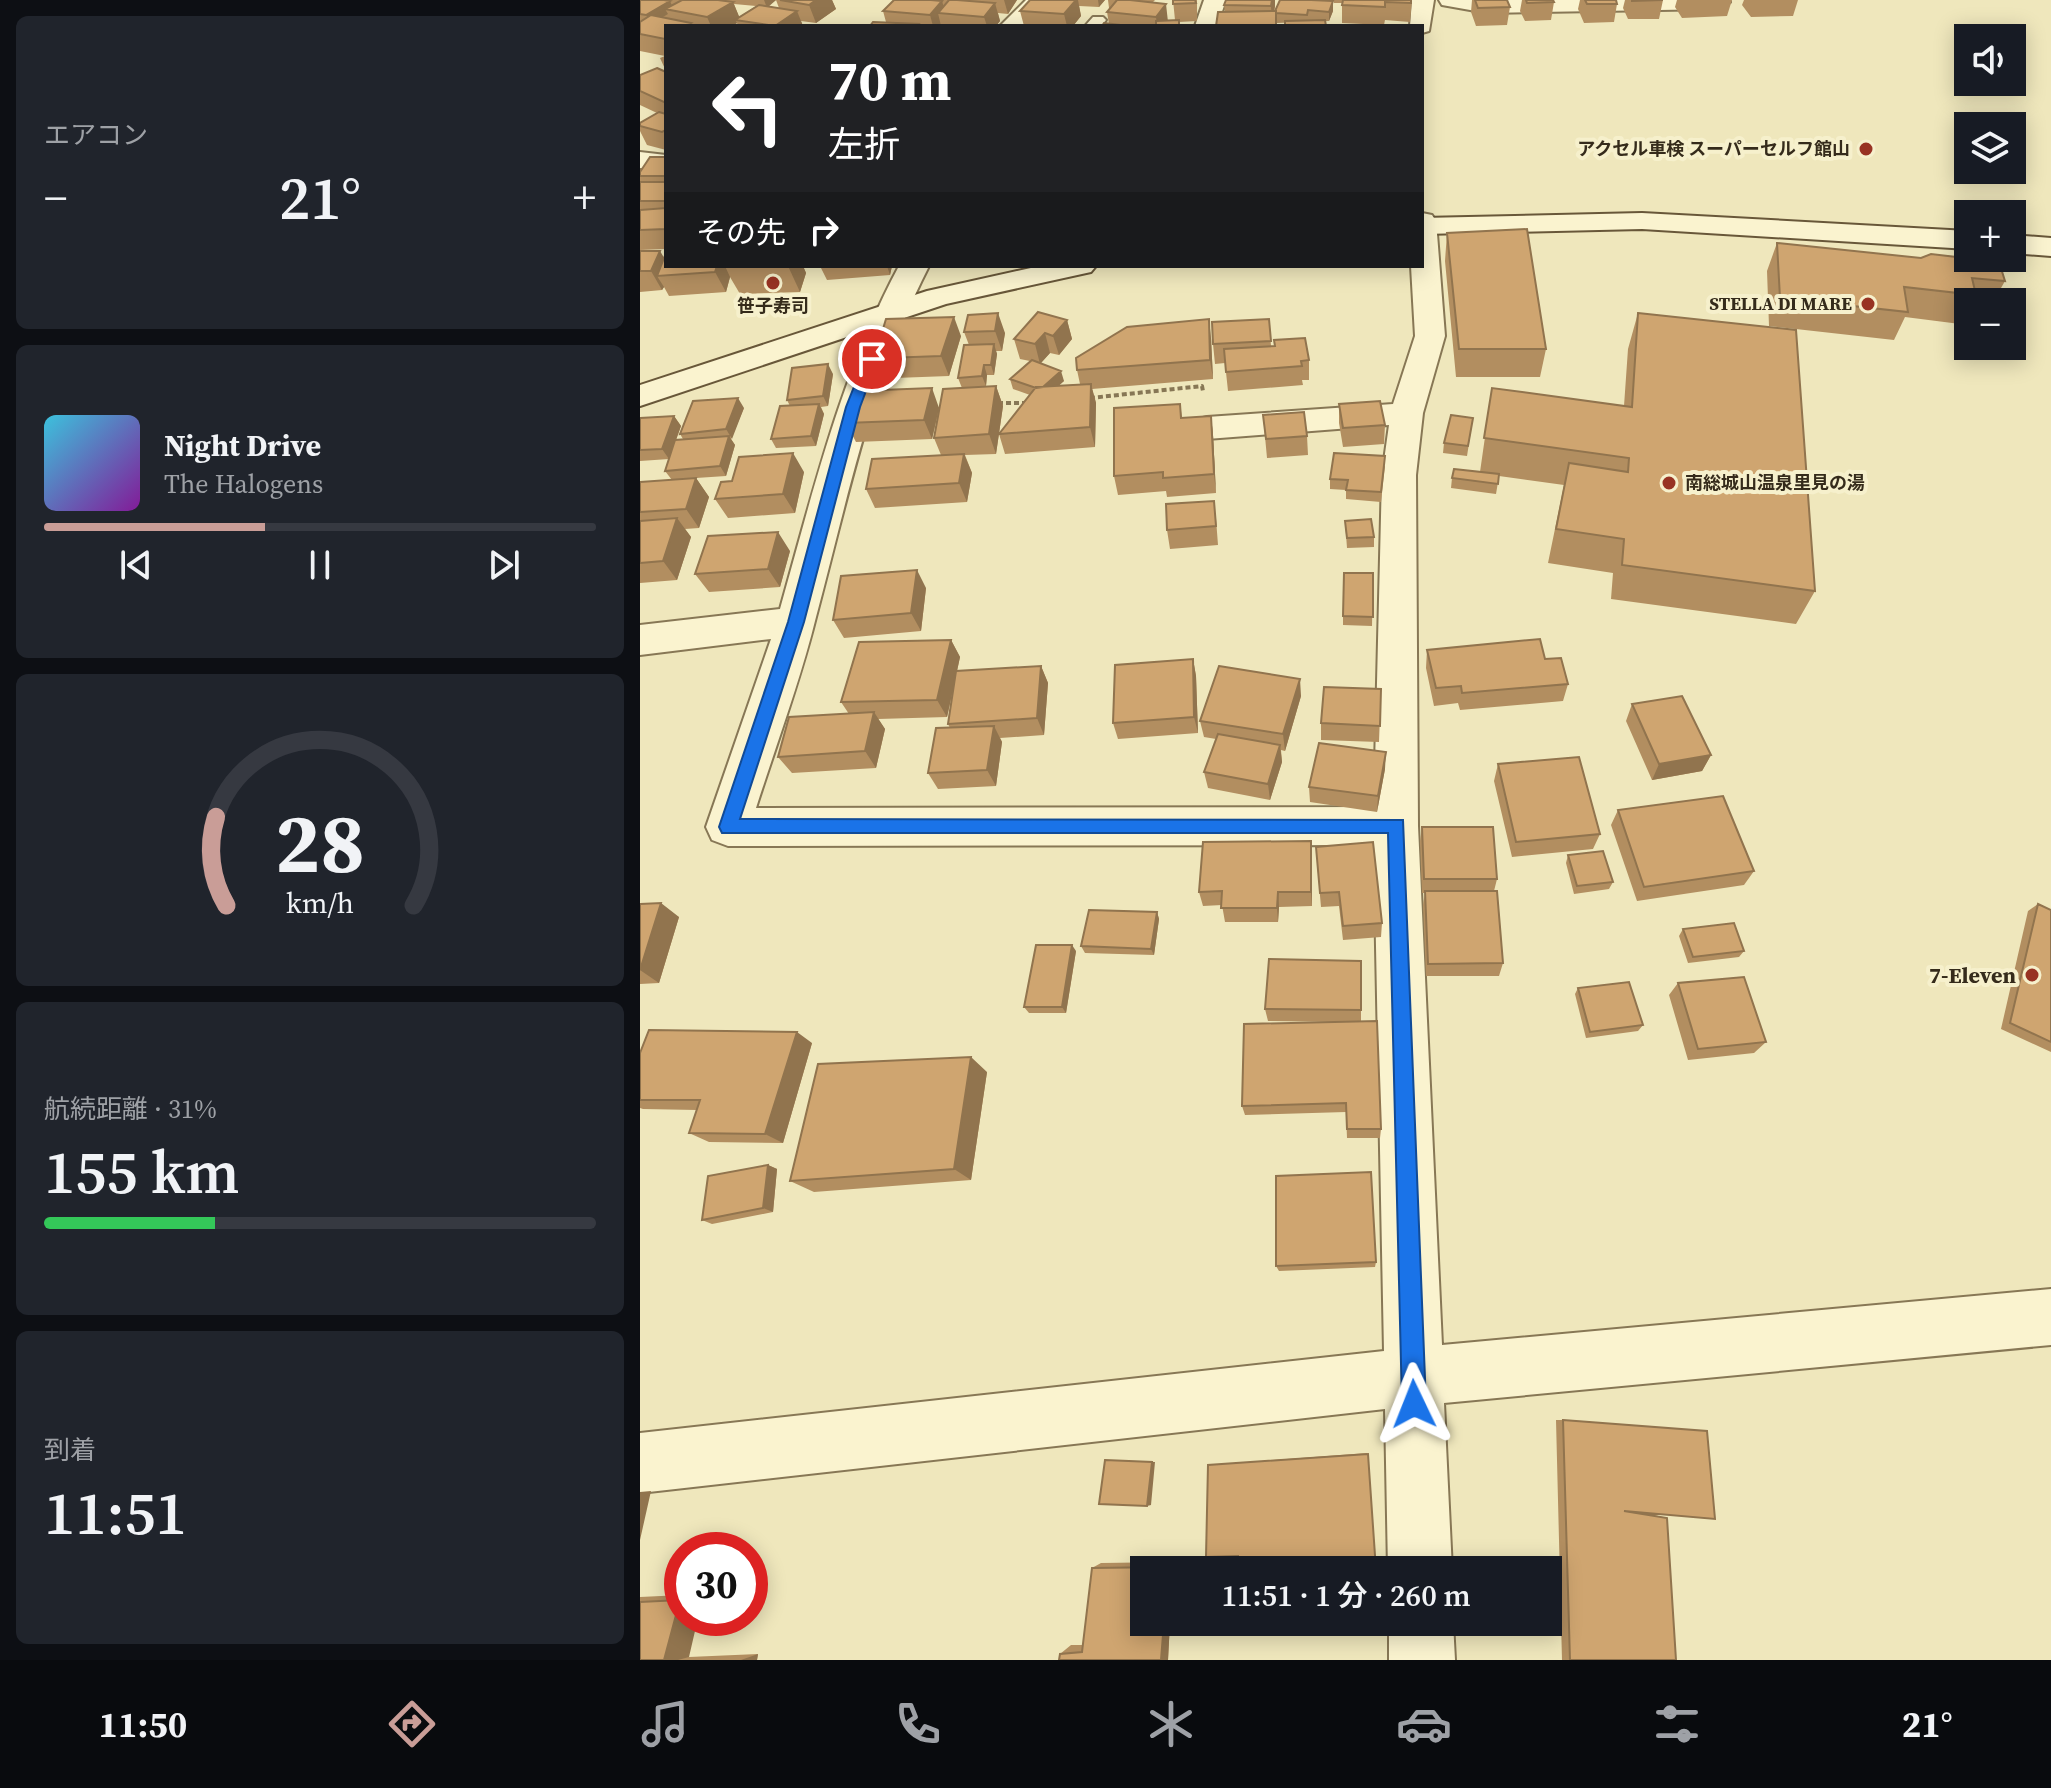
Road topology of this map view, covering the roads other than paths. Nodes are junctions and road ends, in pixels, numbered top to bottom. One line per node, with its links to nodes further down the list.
1 (1039, 0): 6 (street)
2 (1215, 0): 7 (street)
3 (1423, 0): 8 (street)
4 (1450, 0): 5 (street)
5 (1719, 2)
6 (1013, 24)
7 (1207, 24)
8 (1421, 24)
9 (640, 160): 10 (street)
10 (664, 163)
11 (1424, 224): 12 (street)
12 (1954, 239)
13 (2026, 245): 14 (street)
14 (2051, 247)
15 (1424, 252): 20 (street)
16 (913, 268): 18 (street)
17 (1071, 268): 18 (street)
18 (890, 312): 19 (street); 22 (street)
19 (640, 396)
20 (1407, 413): 21 (street); 24 (street)
21 (1207, 428)
22 (796, 622): 23 (street); 24 (street)
23 (640, 640)
24 (1396, 826): 26 (street)
25 (2051, 1317): 26 (street)
26 (1413, 1377): 27 (street); 28 (street)
27 (640, 1463)
28 (1419, 1556)
29 (1421, 1636): 30 (street)
30 (1422, 1660)

